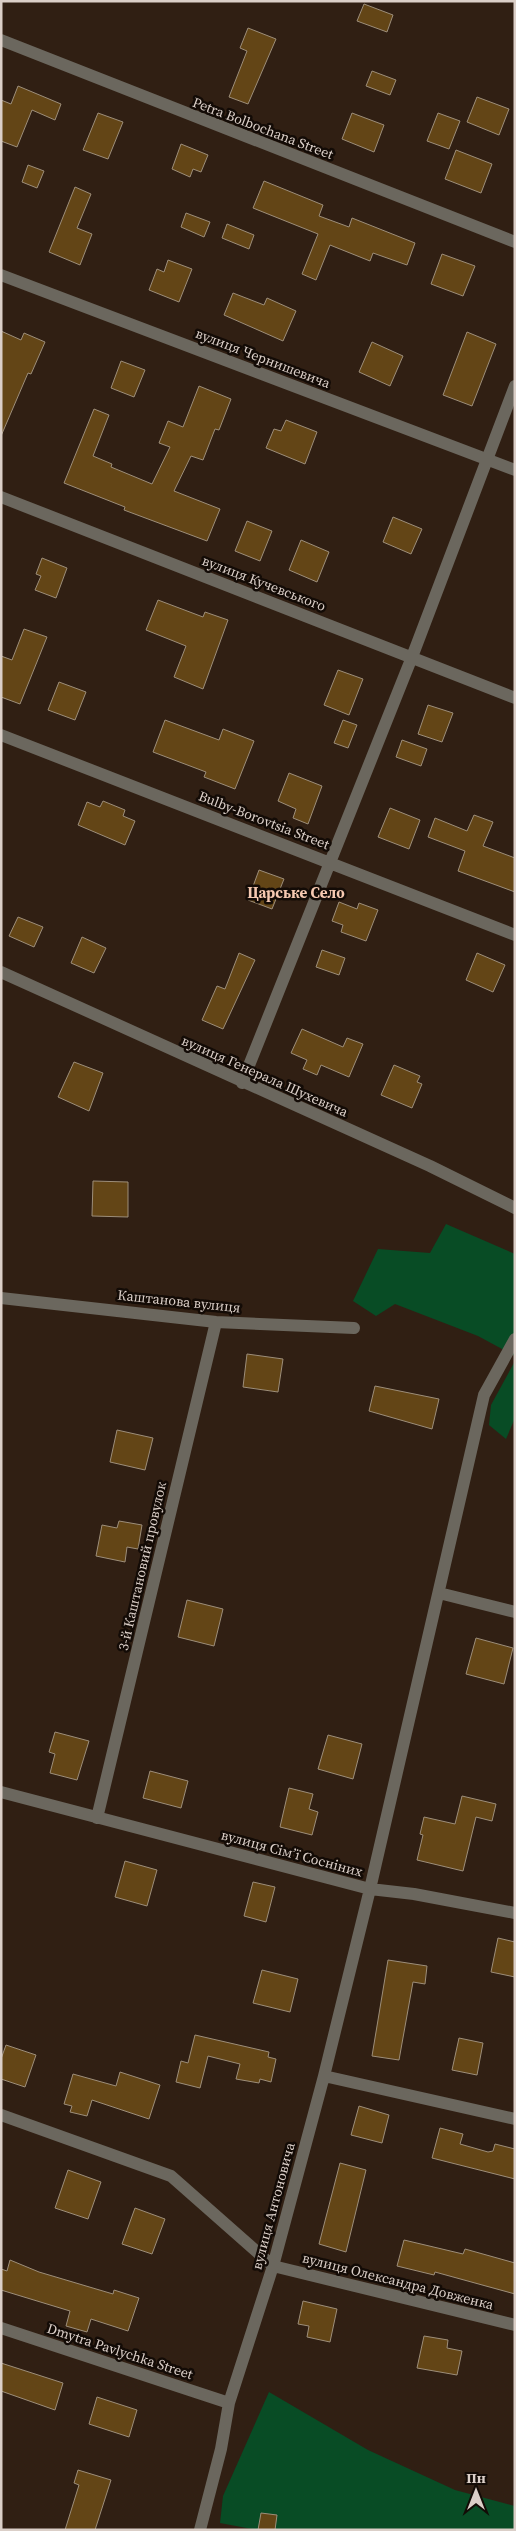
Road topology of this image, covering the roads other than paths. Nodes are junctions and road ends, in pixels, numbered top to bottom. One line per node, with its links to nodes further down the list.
1 (1, 40): 2 (street, Petra Bolbochana Street)
2 (515, 242)
3 (1, 274): 5 (street, вулиця Чернишевича)
4 (515, 386): 5 (street)
5 (487, 459): 6 (street, вулиця Чернишевича); 8 (street)
6 (515, 470)
7 (1, 497): 8 (street, вулиця Кучевського)
8 (412, 657): 9 (street, вулиця Кучевського); 11 (street)
9 (515, 698)
10 (1, 735): 11 (street, Bulby-Borovtsia Street)
11 (332, 862): 12 (street, Bulby-Borovtsia Street); 14 (street)
12 (515, 935)
13 (1, 972): 14 (street, вулиця Генерала Шухевича)
14 (242, 1083): 15 (street, вулиця Генерала Шухевича)
15 (515, 1208)
16 (1, 1298): 17 (street, Каштанова вулиця)
17 (216, 1322): 18 (street, Каштанова вулиця); 23 (street, 3-й Каштановий провулок)
18 (354, 1328)
19 (515, 1339): 20 (street)
20 (439, 1594): 21 (street); 24 (street, вулиця Сім’ї Сосніних)
21 (515, 1612)
22 (1, 1792): 23 (street, вулиця Сім’ї Сосніних)
23 (97, 1818): 24 (street, вулиця Сім’ї Сосніних)
24 (370, 1889): 25 (street); 26 (street, вулиця Антоновича)
25 (515, 1913)
26 (324, 2076): 28 (street); 29 (street, вулиця Антоновича)
27 (1, 2115): 29 (street)
28 (515, 2119)
29 (273, 2266): 30 (street, вулиця Олександра Довженка); 32 (street, вулиця Антоновича)
30 (515, 2325)
31 (1, 2328): 32 (street, Dmytra Pavlychka Street)
32 (230, 2403): 33 (street, вулиця Антоновича)
33 (200, 2530)

